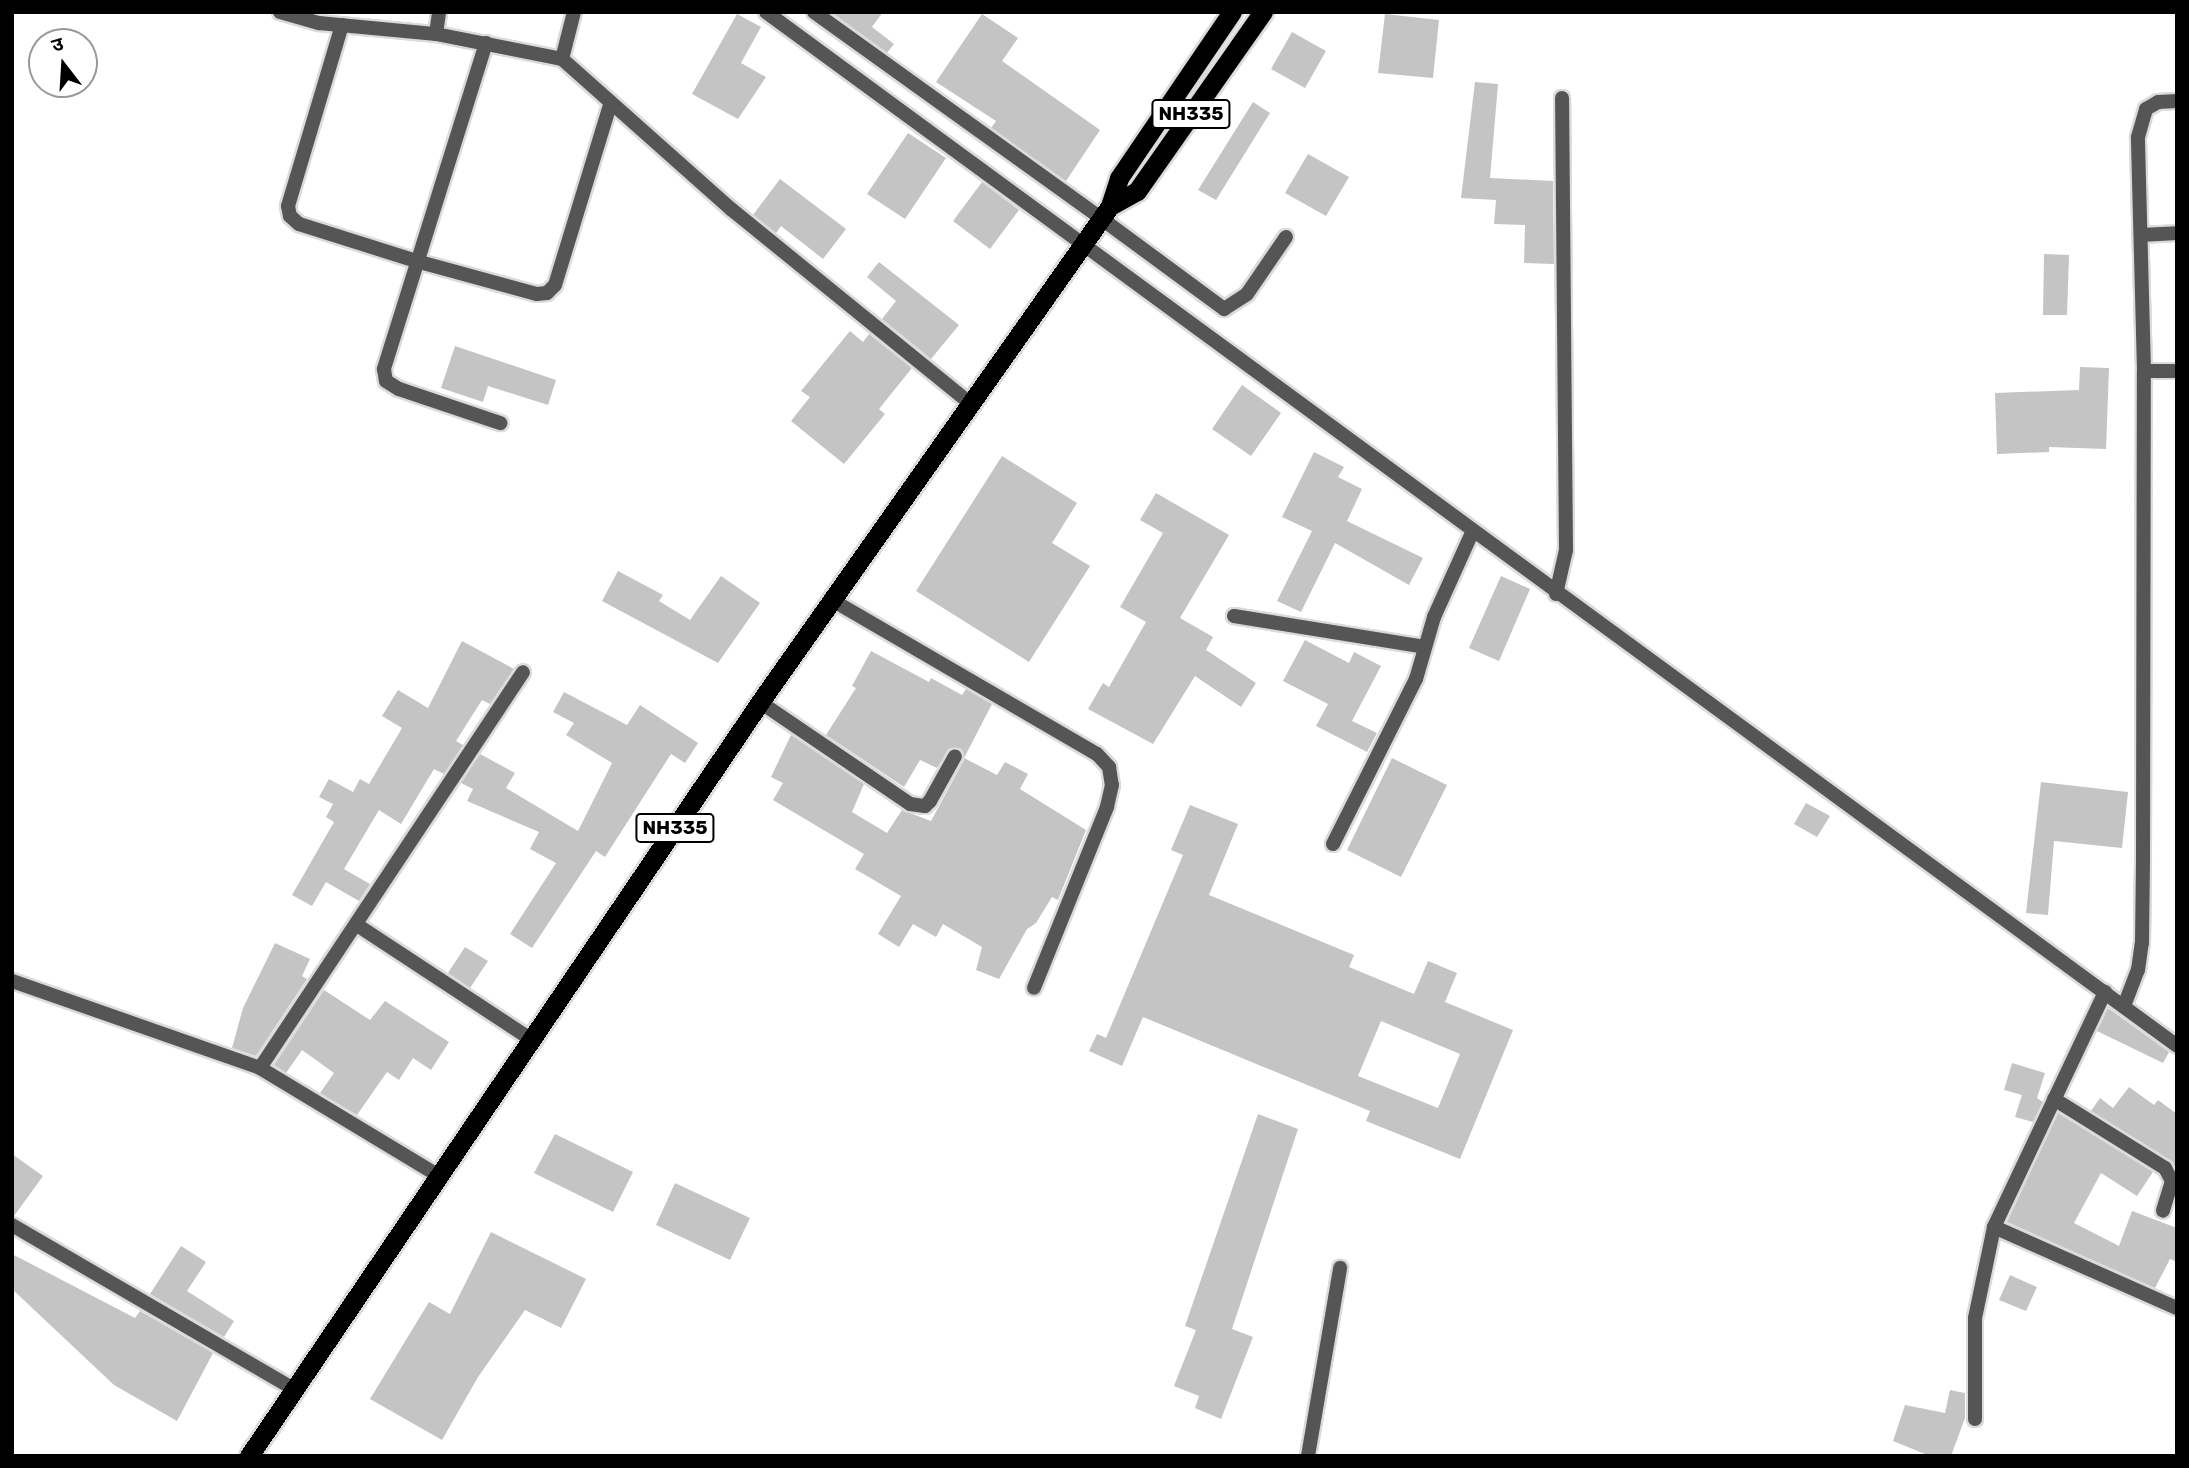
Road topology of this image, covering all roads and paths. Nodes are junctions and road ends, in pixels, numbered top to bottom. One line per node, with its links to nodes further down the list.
1 (280, 12): 8 (street)
2 (439, 12): 9 (street)
3 (574, 12): 11 (street)
4 (766, 12): 19 (street)
5 (814, 12): 15 (street)
6 (1232, 12): 15 (highway, NH335)
7 (1263, 12): 15 (highway, NH335)
8 (342, 25): 9 (street); 20 (street)
9 (436, 34): 10 (street)
10 (485, 43): 11 (street); 20 (street)
11 (562, 59): 13 (street)
12 (1562, 98): 26 (street)
13 (611, 102): 20 (street); 23 (street)
14 (2177, 102): 17 (street)
15 (1106, 212): 18 (street); 19 (highway, NH335)
16 (2177, 233): 17 (street)
17 (2141, 235): 21 (street)
18 (1286, 237)
19 (1082, 246): 23 (highway, NH335); 25 (street)
20 (416, 261): 24 (street)
21 (2144, 371): 22 (street); 38 (street)
22 (2177, 371)
23 (972, 405): 27 (highway, NH335)
24 (500, 423)
25 (1472, 533): 26 (street); 29 (street)
26 (1556, 594): 37 (street)
27 (832, 600): 31 (highway, NH335); 36 (street)
28 (1234, 616): 29 (street)
29 (1425, 647): 33 (street)
30 (523, 672): 34 (street)
31 (760, 702): 32 (street); 39 (highway, NH335)
32 (955, 756)
33 (1333, 844)
34 (357, 925): 39 (street); 41 (street)
35 (12, 981): 41 (street)
36 (1034, 988)
37 (2105, 992): 38 (street); 42 (street)
38 (2124, 1006): 40 (street)
39 (532, 1040): 43 (highway, NH335)
40 (2177, 1046)
41 (260, 1068): 43 (street)
42 (2054, 1099): 44 (street); 46 (street)
43 (441, 1177): 49 (highway, NH335)
44 (2163, 1211)
45 (12, 1225): 49 (street)
46 (1994, 1227): 48 (street); 50 (street)
47 (1340, 1268): 52 (street)
48 (2177, 1308)
49 (295, 1390): 51 (highway, NH335)
50 (1975, 1419)
51 (248, 1456)
52 (1308, 1456)

